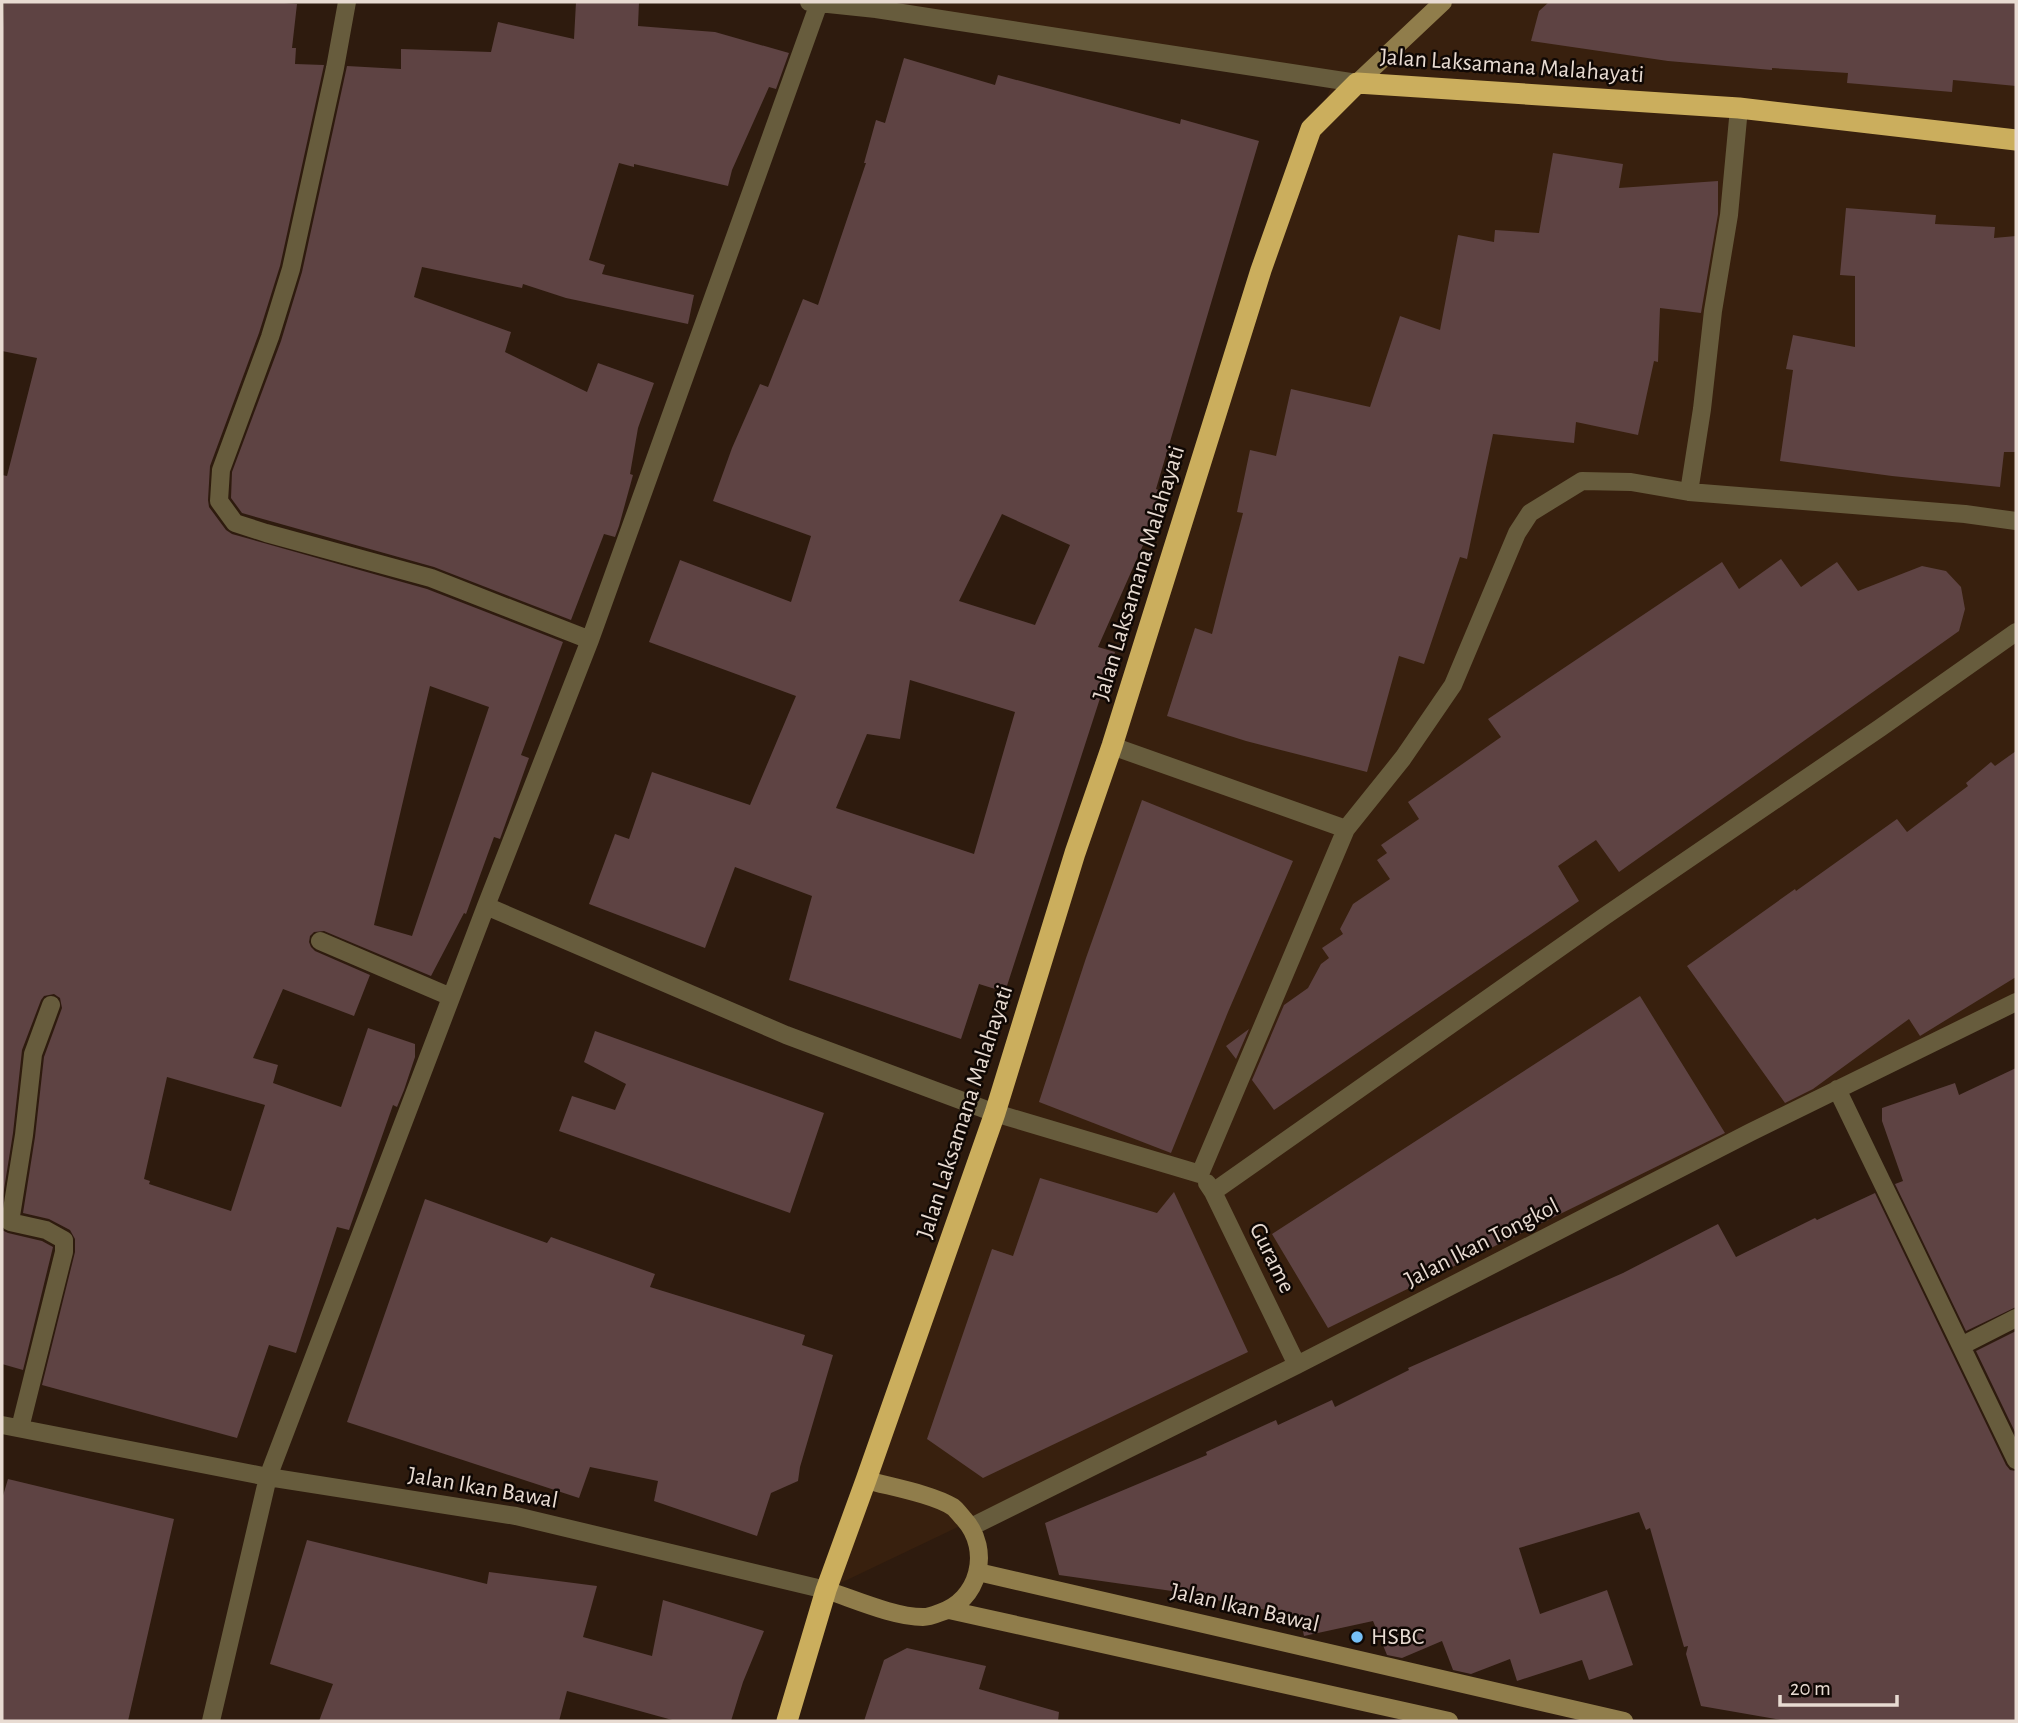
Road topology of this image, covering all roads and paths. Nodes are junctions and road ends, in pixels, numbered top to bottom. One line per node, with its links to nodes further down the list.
1 (347, 2): 11 (street)
2 (814, 2): 4 (street); 11 (street)
3 (1443, 2): 5 (street)
4 (877, 5): 5 (street)
5 (1357, 83): 6 (highway, Jalan Laksamana Malahayati); 12 (highway, Jalan Laksamana Malahayati)
6 (1739, 108): 7 (highway, Jalan Laksamana Malahayati); 8 (street)
7 (2016, 141)
8 (1689, 492): 9 (street); 13 (street)
9 (2016, 521)
10 (2016, 632): 22 (street)
11 (590, 640): 14 (street)
12 (1112, 746): 13 (street); 20 (highway, Jalan Laksamana Malahayati)
13 (1346, 829): 21 (street)
14 (486, 906): 16 (street); 20 (street)
15 (320, 941): 16 (street)
16 (451, 997): 28 (street)
17 (2016, 1002): 19 (street, Jalan Ikan Tongkol)
18 (51, 1005): 26 (street)
19 (1837, 1089): 24 (street); 25 (street, Jalan Ikan Tongkol)
20 (995, 1113): 21 (street); 29 (highway, Jalan Laksamana Malahayati)
21 (1200, 1174): 22 (street, Gurame)
22 (1213, 1192): 25 (street, Gurame)
23 (2016, 1318): 24 (street)
24 (1961, 1346): 27 (street)
25 (1297, 1365): 30 (street, Jalan Ikan Tongkol)
26 (7, 1428): 28 (street, Jalan Ikan Bawal)
27 (2016, 1460)
28 (268, 1477): 32 (street, Jalan Ikan Bawal); 34 (street)
29 (866, 1480): 30 (street); 32 (highway, Jalan Laksamana Malahayati)
30 (971, 1527): 31 (street)
31 (978, 1572): 33 (street); 37 (street, Jalan Ikan Bawal)
32 (826, 1590): 33 (street, Jalan Ikan Bawal); 35 (highway, Jalan Laksamana Malahayati)
33 (949, 1610): 36 (street, Jalan Ikan Bawal)
34 (211, 1721)
35 (787, 1721)
36 (1449, 1721)
37 (1624, 1721)

